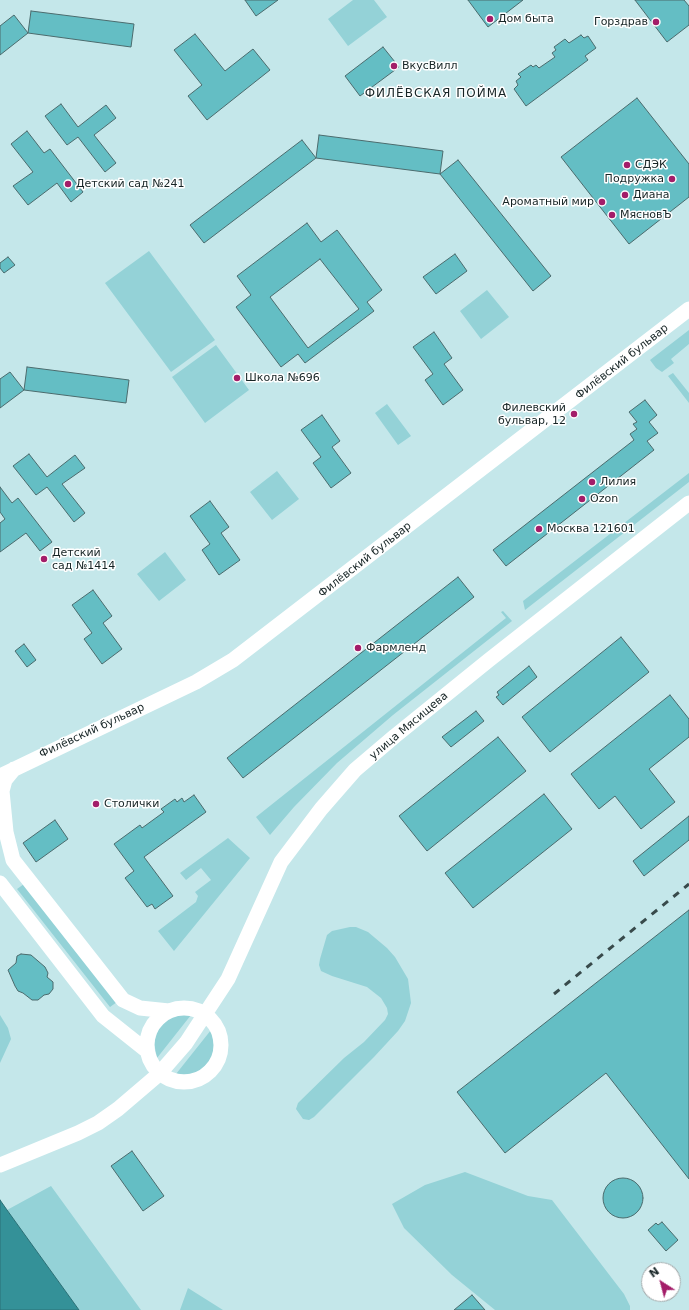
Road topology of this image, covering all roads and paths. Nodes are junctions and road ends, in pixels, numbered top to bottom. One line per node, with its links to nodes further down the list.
1 (689, 309): 3 (street, Филёвский бульвар)
2 (689, 503): 9 (street, улица Мясищева)
3 (15, 768): 4 (street, Филёвский бульвар); 5 (street)
4 (0, 776)
5 (3, 822): 6 (street); 8 (street)
6 (0, 849)
7 (0, 883): 10 (street)
8 (169, 1011): 9 (street); 10 (street)
9 (206, 1015): 11 (street, улица Мясищева); 11 (street)
10 (147, 1051): 11 (street)
11 (160, 1074): 12 (street, улица Мясищева)
12 (0, 1165)

